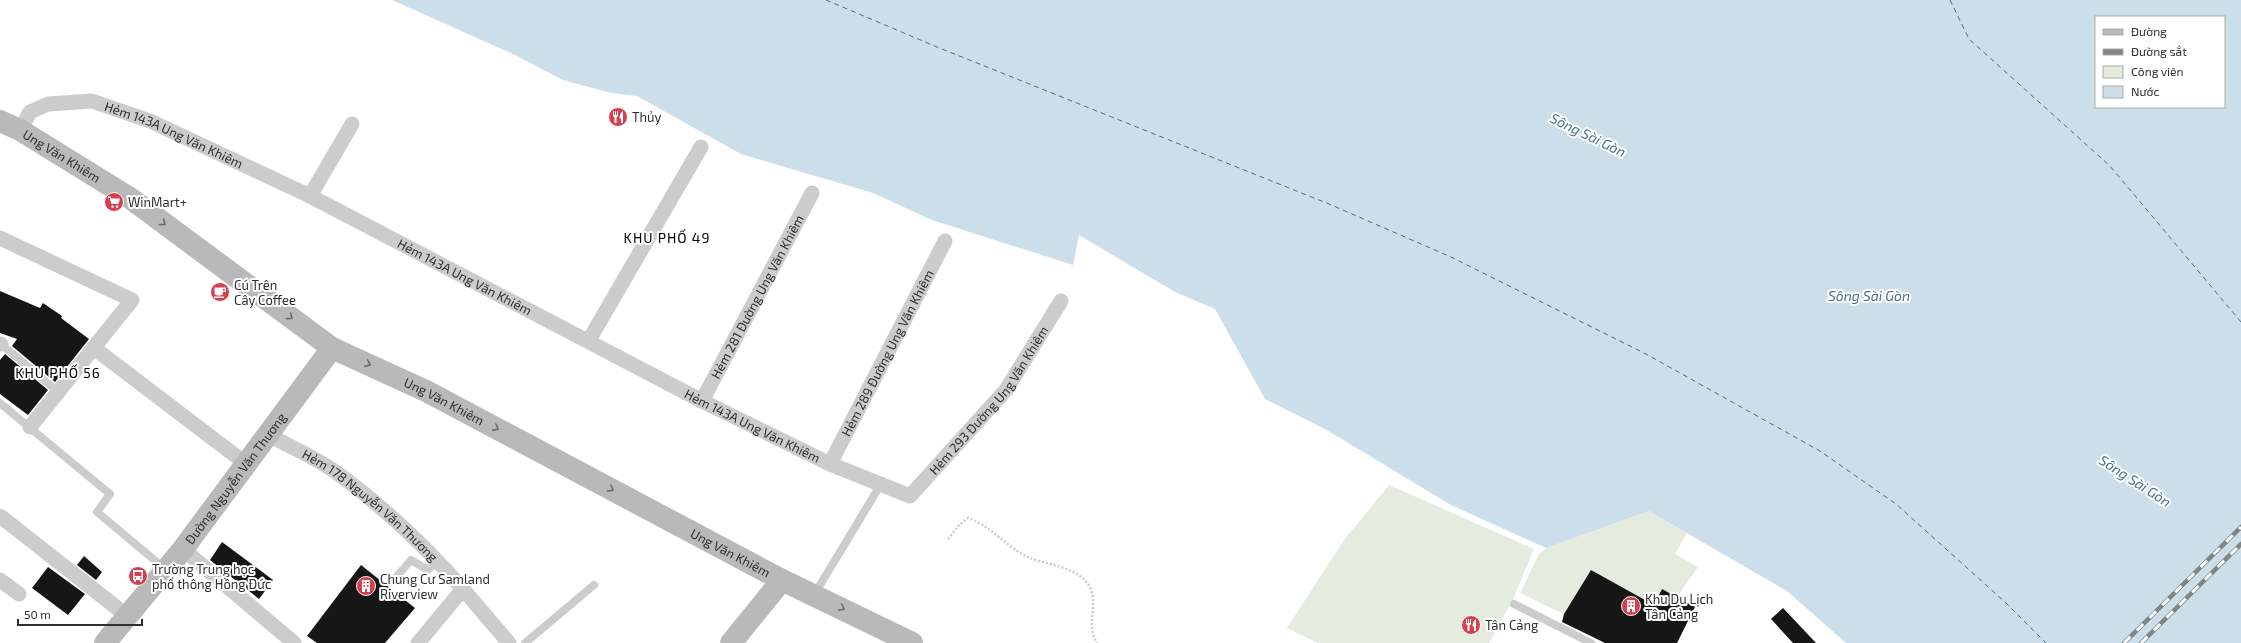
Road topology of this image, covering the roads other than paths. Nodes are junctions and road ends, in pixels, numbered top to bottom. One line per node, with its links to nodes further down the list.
1 (0, 121): 3 (main road, Ung Văn Khiêm)
2 (352, 124): 6 (street)
3 (20, 130): 6 (street, Hẻm 143A Ung Văn Khiêm); 13 (main road, Ung Văn Khiêm, one-way to 13)
4 (701, 147): 10 (street)
5 (812, 193): 15 (street, Hẻm 281 Đường Ung Văn Khiêm)
6 (310, 196): 10 (street, Hẻm 143A Ung Văn Khiêm)
7 (0, 238): 12 (street)
8 (945, 242): 20 (street, Hẻm 289 Đường Ung Văn Khiêm)
9 (1061, 300): 22 (street, Hẻm 293 Đường Ung Văn Khiêm)
10 (589, 340): 15 (street, Hẻm 143A Ung Văn Khiêm)
11 (1, 344): 14 (lane)
12 (94, 348): 14 (street); 19 (street)
13 (332, 348): 18 (main road, Đường Nguyễn Văn Thương); 28 (main road, Ung Văn Khiêm, one-way to 28)
14 (57, 391): 17 (street)
15 (702, 401): 20 (street, Hẻm 143A Ung Văn Khiêm)
16 (0, 403): 17 (lane)
17 (30, 426): 26 (lane)
18 (269, 435): 19 (main road, Đường Nguyễn Văn Thương); 25 (street, Hẻm 178 Nguyễn Văn Thương)
19 (244, 463): 24 (main road, Đường Nguyễn Văn Thương)
20 (830, 464): 21 (street, Hẻm 143A Ung Văn Khiêm)
21 (881, 484): 22 (street, Hẻm 143A Ung Văn Khiêm); 33 (lane)
22 (910, 496)
23 (0, 516): 35 (street)
24 (183, 549): 26 (main road, Đường Nguyễn Văn Thương); 37 (street)
25 (438, 560): 29 (lane); 31 (street, Hẻm 178 Nguyễn Văn Thương)
26 (165, 569): 35 (main road, Đường Nguyễn Văn Thương)
27 (0, 580): 32 (street)
28 (782, 580): 33 (main road, Ung Văn Khiêm); 41 (main road)
29 (392, 582)
30 (594, 585): 40 (lane)
31 (463, 589): 38 (street); 39 (street, Hẻm 178 Nguyễn Văn Thương)
32 (19, 594)
33 (814, 595): 42 (main road, Ung Văn Khiêm, one-way to 42)
34 (1514, 604): 43 (lane)
35 (126, 615): 36 (main road, Đường Nguyễn Văn Thương)
36 (105, 643)
37 (294, 643)
38 (418, 643)
39 (509, 643)
40 (525, 643)
41 (731, 643)
42 (912, 643)
43 (1591, 643)

